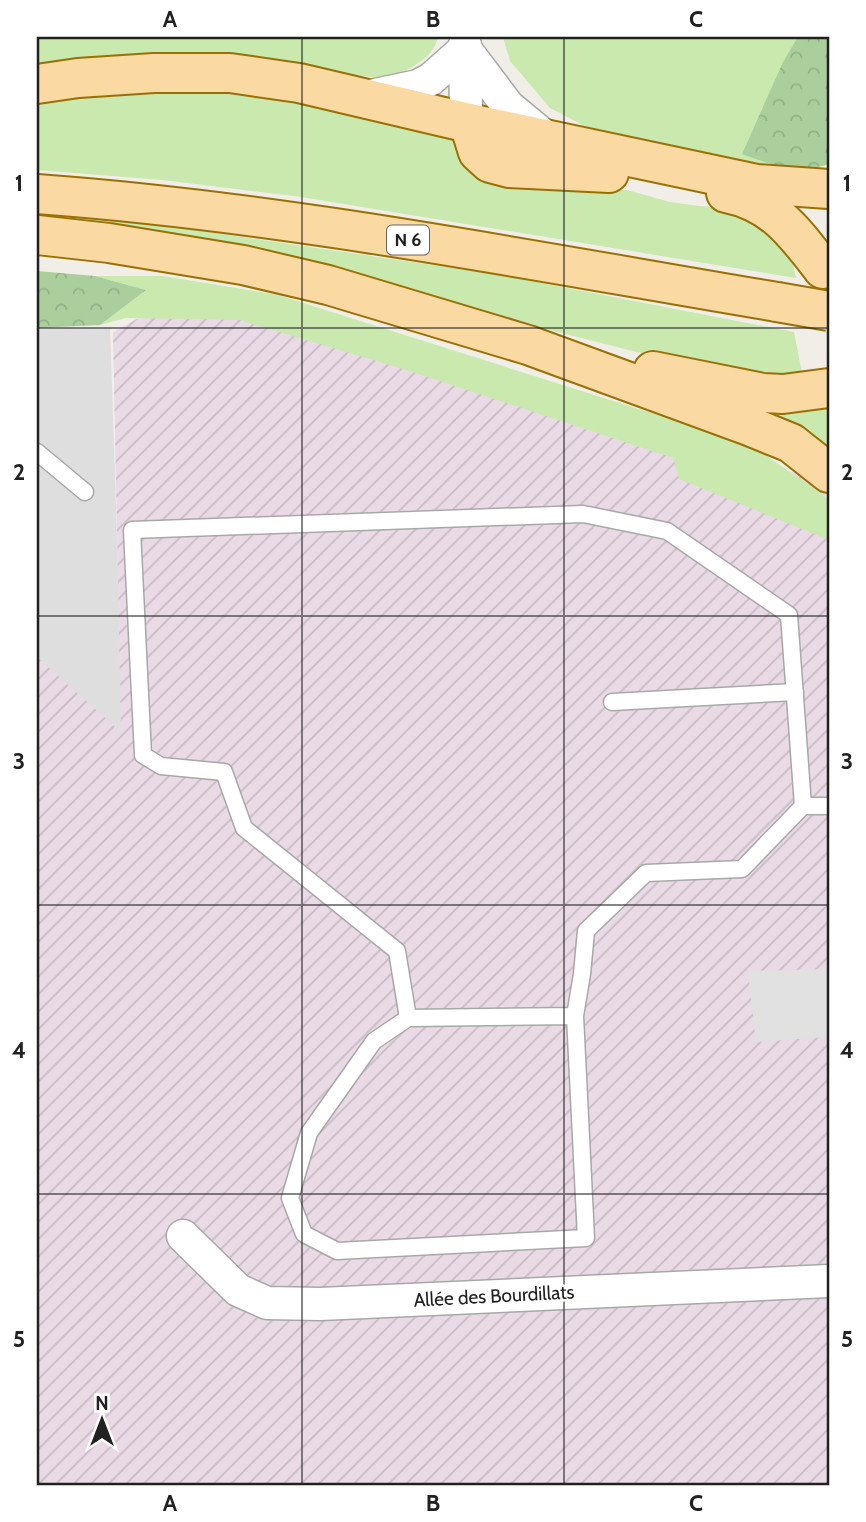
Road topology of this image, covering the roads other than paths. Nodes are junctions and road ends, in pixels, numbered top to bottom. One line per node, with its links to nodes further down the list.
1 (465, 43): 3 (street); 4 (street); 5 (street)
2 (37, 84): 3 (main road)
3 (366, 97): 4 (main road)
4 (469, 123): 5 (main road); 9 (main road)
5 (549, 141): 6 (main road)
6 (829, 189)
7 (37, 194): 10 (main road, N 6, bridge)
8 (37, 235): 12 (main road)
9 (826, 256): 11 (main road)
10 (829, 311)
11 (829, 331)
12 (528, 345): 13 (main road); 15 (main road)
13 (829, 388)
14 (37, 452): 16 (lane)
15 (829, 473)
16 (85, 492)
17 (795, 692): 18 (lane); 19 (lane); 22 (lane)
18 (612, 702)
19 (803, 806): 20 (lane); 21 (lane)
20 (829, 806)
21 (575, 1016): 22 (lane); 22 (lane)
22 (408, 1018)
23 (183, 1236): 24 (street, Allée des Bourdillats)
24 (829, 1281)

